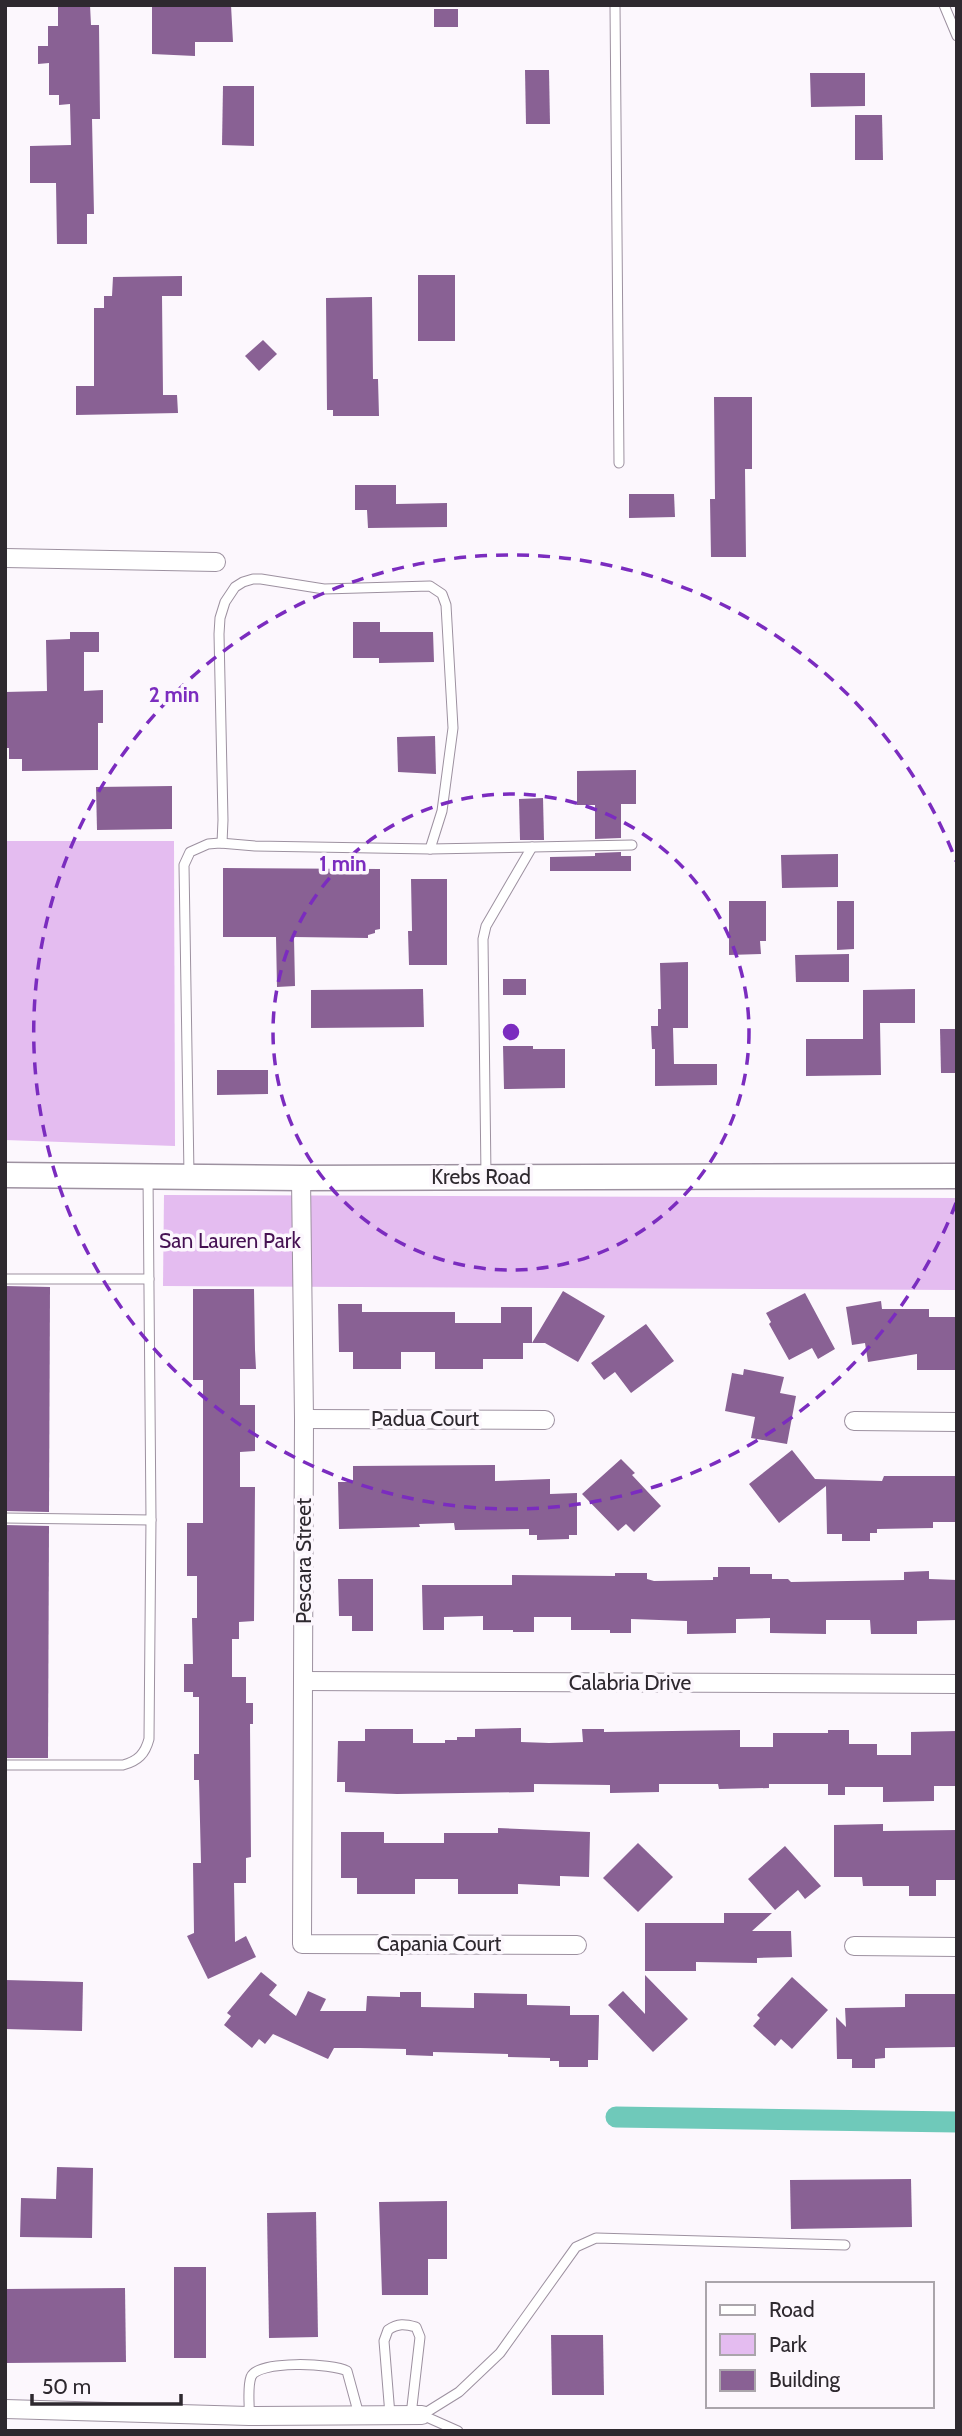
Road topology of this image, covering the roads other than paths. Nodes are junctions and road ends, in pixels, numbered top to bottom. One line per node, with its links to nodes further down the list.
1 (615, 5): 4 (lane)
2 (944, 5): 3 (lane)
3 (957, 36)
4 (619, 463)
5 (5, 558): 6 (street)
6 (216, 562)
7 (222, 843): 10 (lane); 10 (lane); 14 (lane)
8 (632, 845): 9 (lane)
9 (532, 847): 10 (lane); 15 (lane)
10 (430, 849)
11 (5, 1175): 12 (street, Krebs Road)
12 (148, 1176): 14 (street, Krebs Road); 18 (lane)
13 (957, 1176): 15 (street, Krebs Road)
14 (189, 1177): 16 (street, Krebs Road)
15 (486, 1177): 16 (street, Krebs Road)
16 (301, 1178): 19 (street, Pescara Street)
17 (5, 1279): 18 (lane)
18 (149, 1279): 24 (lane)
19 (304, 1419): 20 (street, Padua Court); 25 (street, Pescara Street)
20 (545, 1420)
21 (854, 1422): 22 (street)
22 (957, 1422)
23 (5, 1518): 24 (lane)
24 (151, 1520): 27 (lane)
25 (303, 1681): 26 (street, Calabria Drive); 28 (street, Pescara Street)
26 (957, 1684)
27 (5, 1765)
28 (302, 1944): 29 (street, Capania Court)
29 (577, 1945)
30 (854, 1946): 31 (street)
31 (957, 1947)
32 (845, 2245): 35 (lane)
33 (5, 2409): 36 (street)
34 (390, 2415): 35 (street); 35 (lane); 37 (street)
35 (416, 2415): 38 (lane)
36 (250, 2416): 37 (street); 37 (lane)
37 (359, 2416)
38 (458, 2431)

